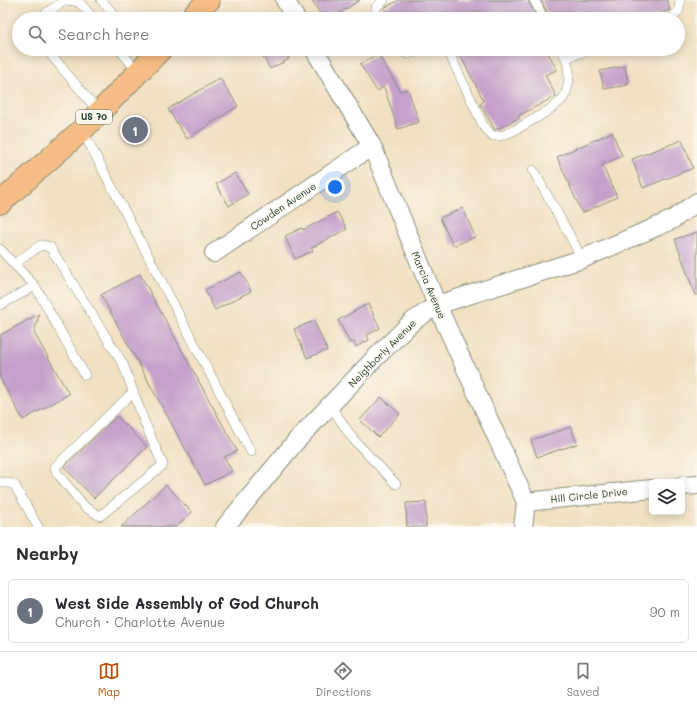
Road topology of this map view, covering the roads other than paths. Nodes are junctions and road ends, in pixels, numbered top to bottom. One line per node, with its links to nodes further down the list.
1 (67, 0): 8 (lane); 9 (lane)
2 (101, 0): 10 (lane)
3 (209, 0): 11 (main road)
4 (285, 0): 12 (street)
5 (384, 0): 13 (lane)
6 (534, 0): 14 (lane)
7 (680, 0): 15 (lane)
8 (49, 12)
9 (88, 12)
10 (112, 12)
11 (197, 12)
12 (292, 12)
13 (376, 12)
14 (540, 12)
15 (677, 12)
16 (52, 56): 22 (lane)
17 (318, 56): 24 (street, Marcia Avenue)
18 (450, 56): 21 (lane)
19 (572, 56): 21 (lane)
20 (149, 57): 22 (main road, US 70)
21 (566, 58)
22 (99, 112): 23 (main road, US 70)
23 (82, 130): 27 (main road, US 70); 38 (lane)
24 (372, 146): 29 (street, Cowden Avenue); 34 (street, Marcia Avenue)
25 (533, 170): 30 (lane)
26 (697, 202): 30 (street, Neighborly Avenue)
27 (0, 203)
28 (0, 249): 31 (lane)
29 (214, 253)
30 (582, 259): 34 (street, Neighborly Avenue)
31 (14, 264): 32 (lane); 36 (lane)
32 (34, 286): 33 (lane); 35 (lane)
33 (0, 305)
34 (437, 305): 37 (street, Neighborly Avenue); 44 (street, Marcia Avenue)
35 (85, 375)
36 (133, 392): 36 (lane)
37 (330, 405): 40 (lane); 46 (street, Neighborly Avenue)
38 (251, 452)
39 (0, 482): 45 (lane)
40 (396, 484)
41 (697, 485): 42 (street)
42 (685, 486)
43 (649, 489): 44 (street, Hill Circle Drive)
44 (526, 502): 47 (street)
45 (38, 527)
46 (225, 527)
47 (523, 527)

